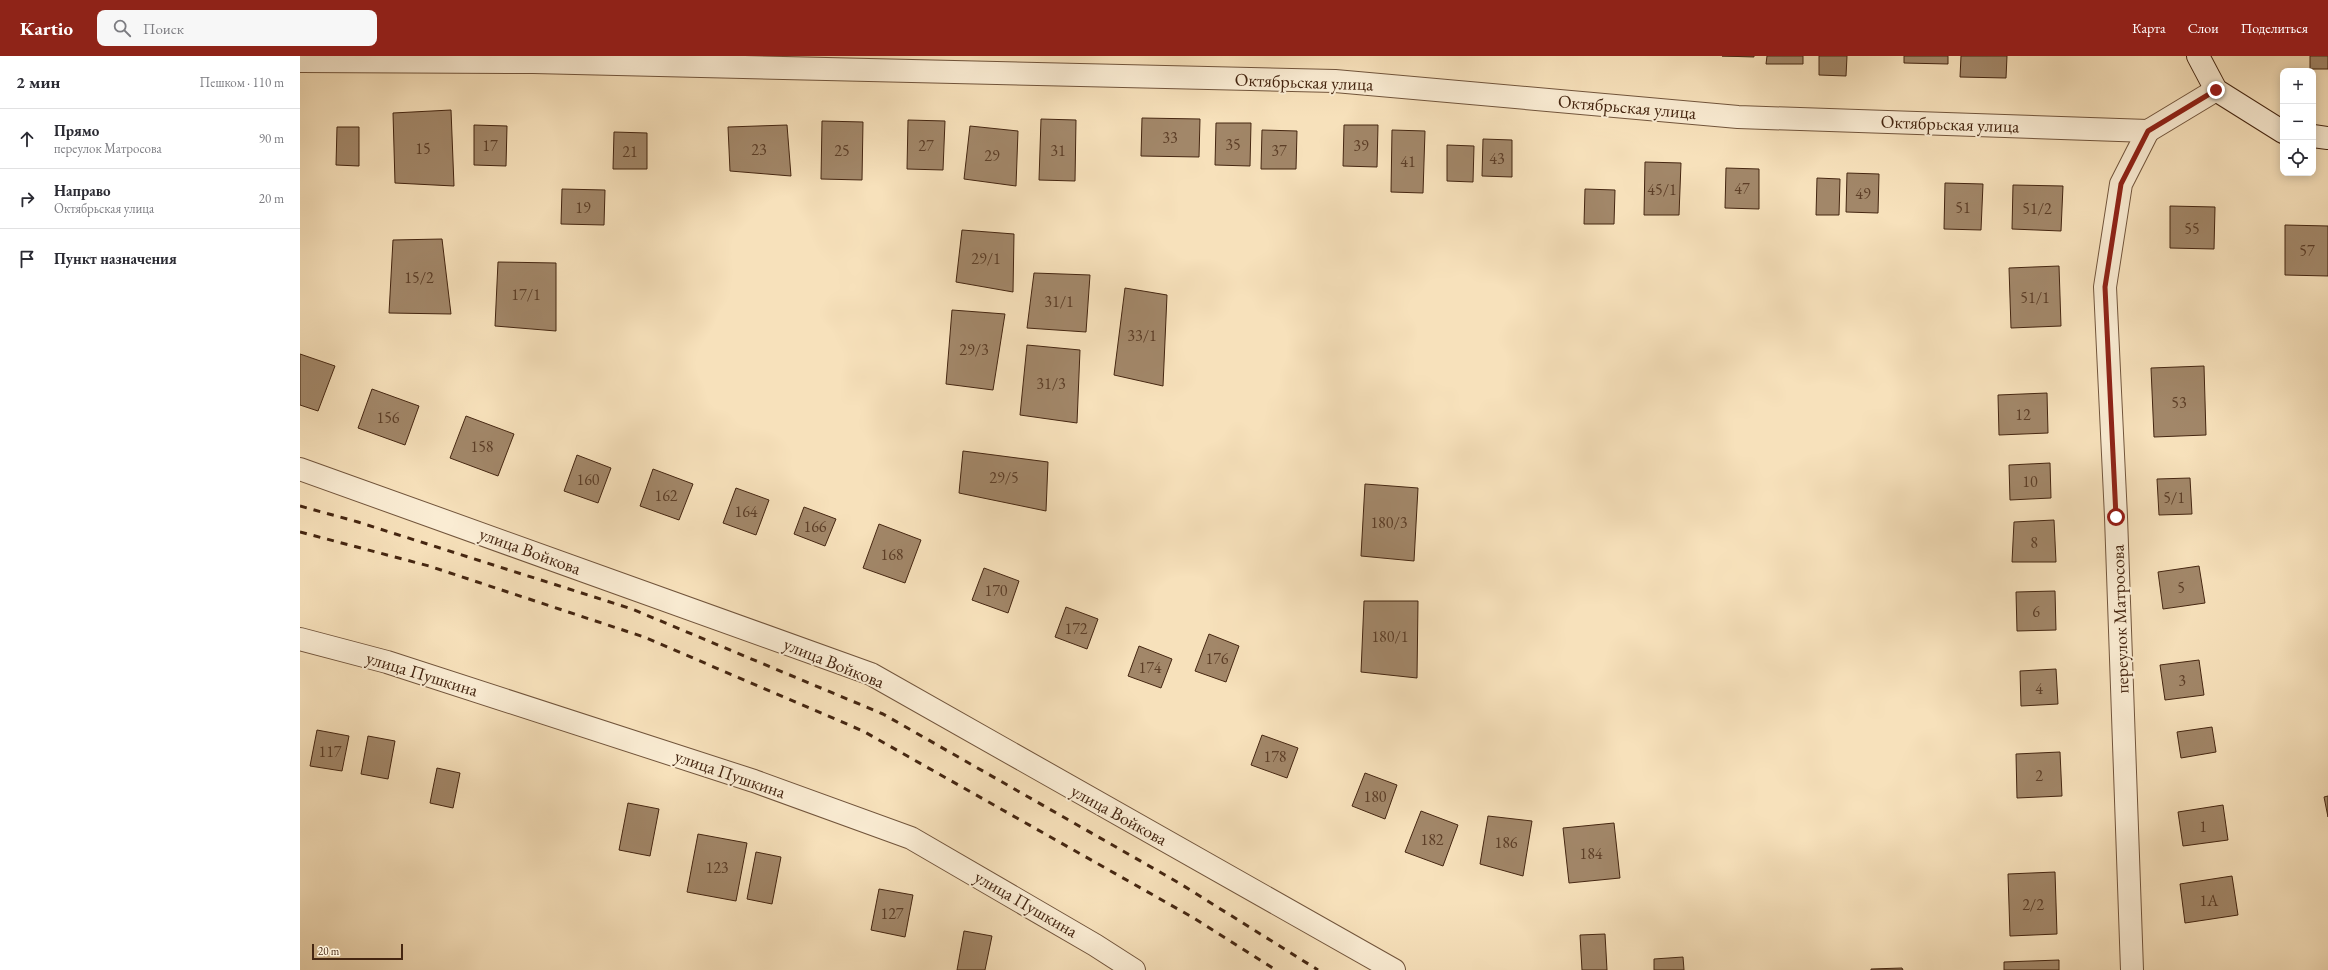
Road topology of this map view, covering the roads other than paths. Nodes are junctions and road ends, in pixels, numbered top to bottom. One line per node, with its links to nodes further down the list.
1 (2198, 56): 3 (street)
2 (300, 61): 5 (street, Октябрьская улица)
3 (2216, 90): 4 (street); 5 (street)
4 (2280, 130)
5 (2148, 131): 12 (street, переулок Матросова)
6 (2316, 136): 7 (street)
7 (2328, 138)
8 (300, 468): 11 (street, улица Войкова)
9 (300, 639): 10 (street, улица Пушкина)
10 (1134, 970)
11 (1394, 970)
12 (2132, 970)

